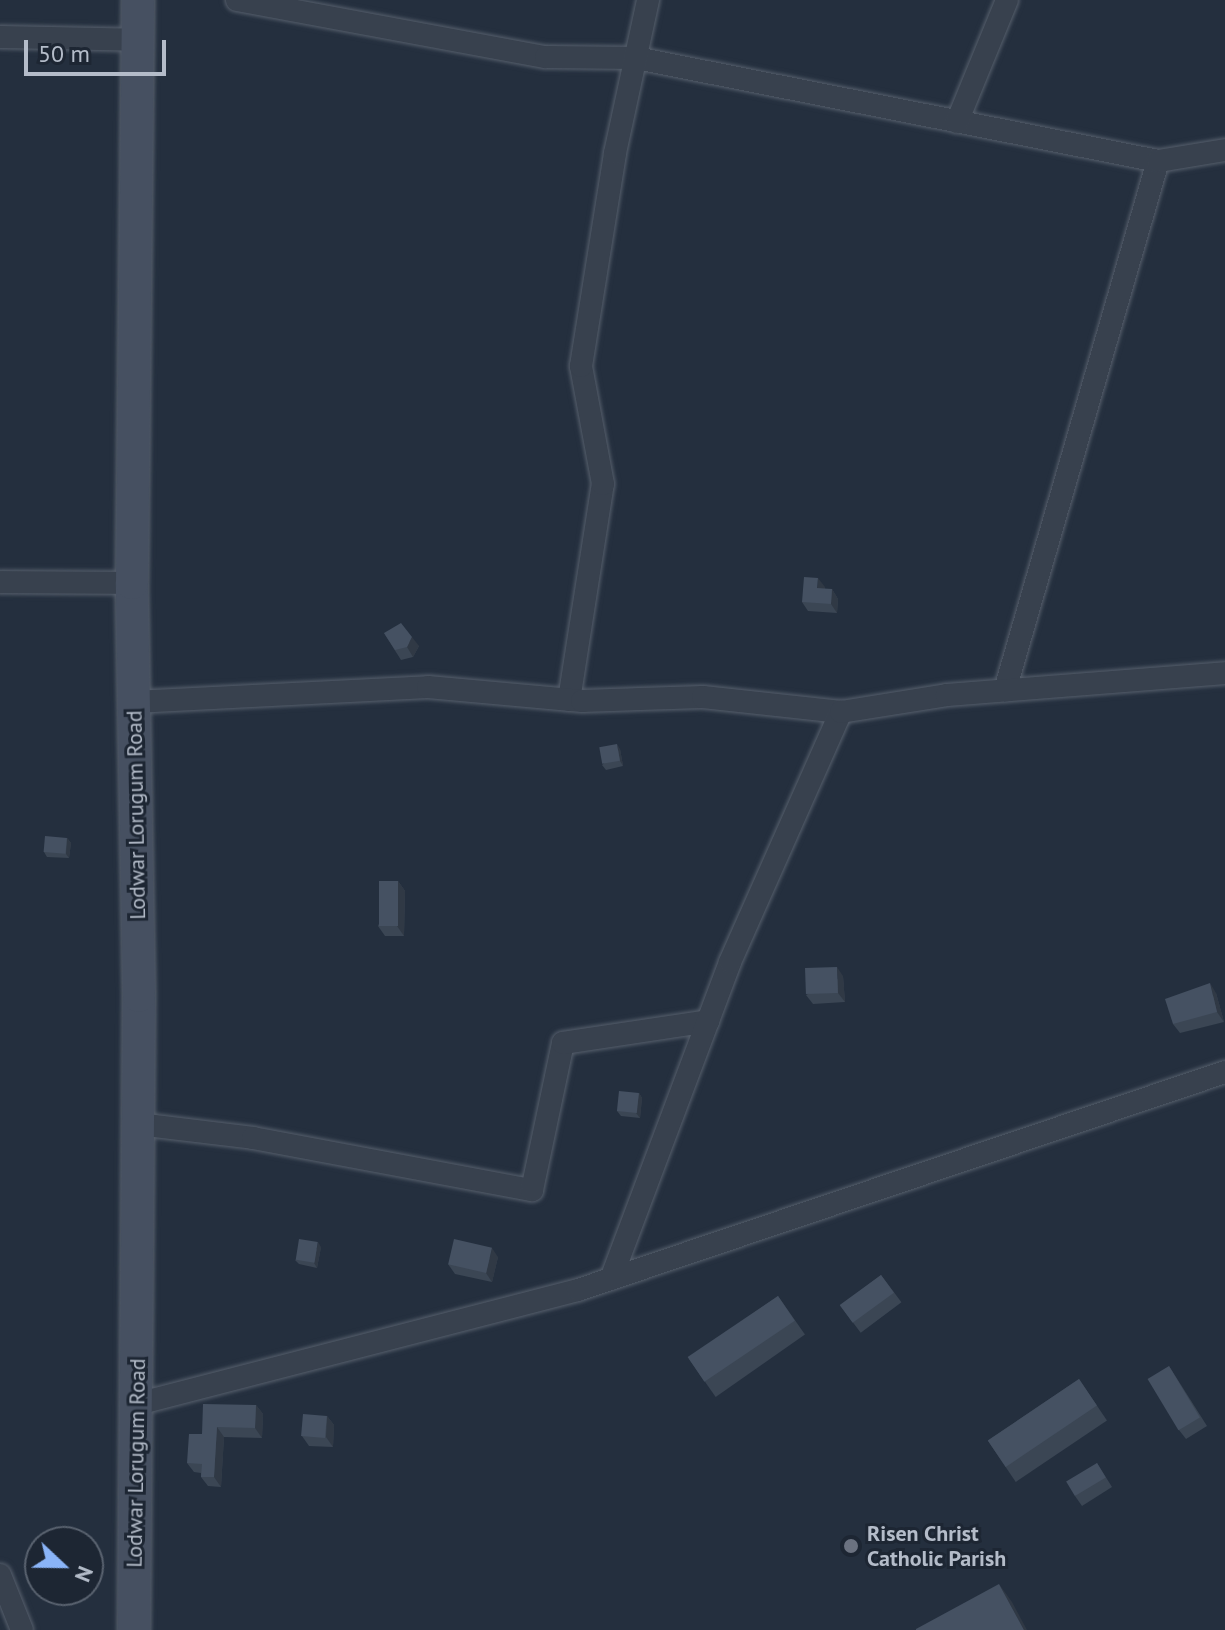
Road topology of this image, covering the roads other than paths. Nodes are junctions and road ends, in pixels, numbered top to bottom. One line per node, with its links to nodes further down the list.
1 (138, 0): 6 (main road, Lodwar Lorugum Road)
2 (237, 0): 7 (street)
3 (648, 0): 7 (street)
4 (1007, 0): 8 (street)
5 (0, 37): 6 (street)
6 (138, 40): 12 (main road, Lodwar Lorugum Road)
7 (636, 58): 8 (street); 15 (street)
8 (957, 122): 10 (street)
9 (1225, 150): 10 (street)
10 (1158, 161): 14 (street)
11 (0, 582): 12 (street)
12 (132, 583): 16 (main road, Lodwar Lorugum Road)
13 (1225, 673): 14 (street)
14 (1005, 690): 17 (street)
15 (569, 700): 16 (street); 17 (street)
16 (134, 702): 20 (main road, Lodwar Lorugum Road)
17 (841, 712): 18 (street)
18 (708, 1021): 20 (street); 21 (street)
19 (1225, 1072): 21 (street)
20 (138, 1124): 22 (main road, Lodwar Lorugum Road)
21 (611, 1279): 22 (street)
22 (137, 1404): 25 (main road, Lodwar Lorugum Road)
23 (0, 1575): 24 (street)
24 (22, 1630)
25 (134, 1630)

